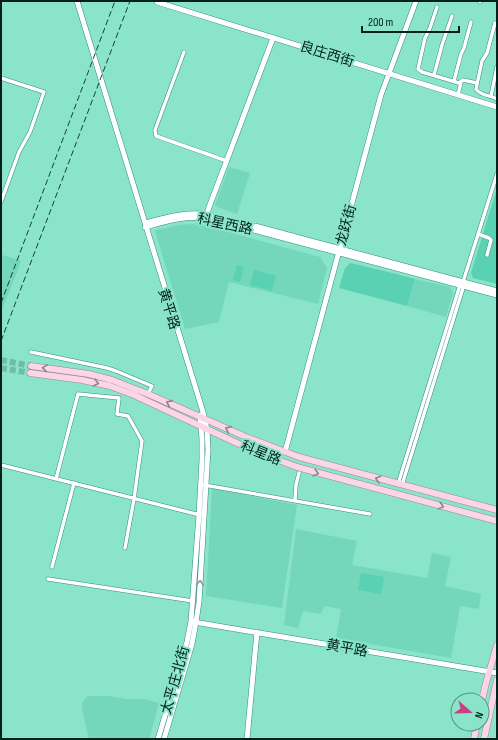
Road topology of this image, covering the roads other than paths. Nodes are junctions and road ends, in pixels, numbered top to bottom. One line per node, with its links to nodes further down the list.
1 (76, 1): 26 (street, 黄平路)
2 (416, 1): 11 (street, 龙跃街)
3 (159, 2): 8 (street, 良庄西街)
4 (437, 7): 12 (street)
5 (452, 16): 12 (street)
6 (471, 22): 14 (street)
7 (494, 23): 16 (street)
8 (274, 38): 11 (street, 良庄西街); 22 (street)
9 (184, 52): 22 (street)
10 (497, 67): 17 (street)
11 (389, 74): 18 (street, 良庄西街); 28 (street, 龙跃街)
12 (434, 75): 14 (street)
13 (1, 78): 24 (street)
14 (454, 81): 15 (street)
15 (460, 82): 16 (street); 18 (street)
16 (477, 83): 19 (street)
17 (492, 91): 19 (street); 20 (street)
18 (457, 95): 21 (street, 良庄西街)
19 (491, 96): 20 (street)
20 (496, 96)
21 (497, 107)
22 (227, 160): 25 (street)
23 (497, 174): 27 (street)
24 (1, 202)
25 (207, 216): 26 (street, 科星西路); 28 (street, 科星西路)
26 (145, 226): 35 (street, 黄平路)
27 (478, 234): 29 (street); 30 (street)
28 (339, 251): 30 (street, 科星西路); 37 (street, 龙跃街)
29 (487, 255)
30 (463, 284): 31 (street, 科星西路); 32 (street, 科星西路); 43 (street)
31 (497, 291)
32 (497, 295)
33 (31, 352): 34 (street)
34 (148, 394): 35 (main road, 科星路, one-way to 34); 36 (main road, 科星路, one-way to 36)
35 (203, 418): 36 (street, 黄平路); 37 (main road, 科星路, one-way to 35)
36 (204, 428): 42 (street, 黄平路); 49 (main road, 科星路, one-way to 49)
37 (285, 452): 43 (main road, 科星路, one-way to 37)
38 (1, 465): 40 (street)
39 (299, 474): 45 (street)
40 (56, 479): 41 (street); 44 (street)
41 (74, 483): 44 (street); 51 (street)
42 (203, 485): 45 (street); 48 (street, 黄平路)
43 (400, 485): 46 (main road, 科星路)
44 (134, 498): 48 (street); 50 (street)
45 (294, 500): 47 (street)
46 (497, 510)
47 (370, 514)
48 (202, 516): 53 (street, 黄平路); 54 (street, 黄平路, one-way to 48)
49 (497, 520)
50 (125, 548)
51 (52, 567)
52 (48, 579): 53 (street)
53 (193, 601): 54 (street, 黄平路)
54 (194, 622): 55 (street, 黄平路); 61 (street, 太平庄北街); 62 (street, 太平庄北街)
55 (257, 632): 57 (street, 黄平路); 63 (street)
56 (497, 645): 57 (main road)
57 (489, 672): 58 (street, 黄平路); 60 (main road)
58 (497, 673)
59 (497, 680): 64 (main road)
60 (484, 692)
61 (158, 739)
62 (164, 739)
63 (247, 739)
64 (484, 739)

